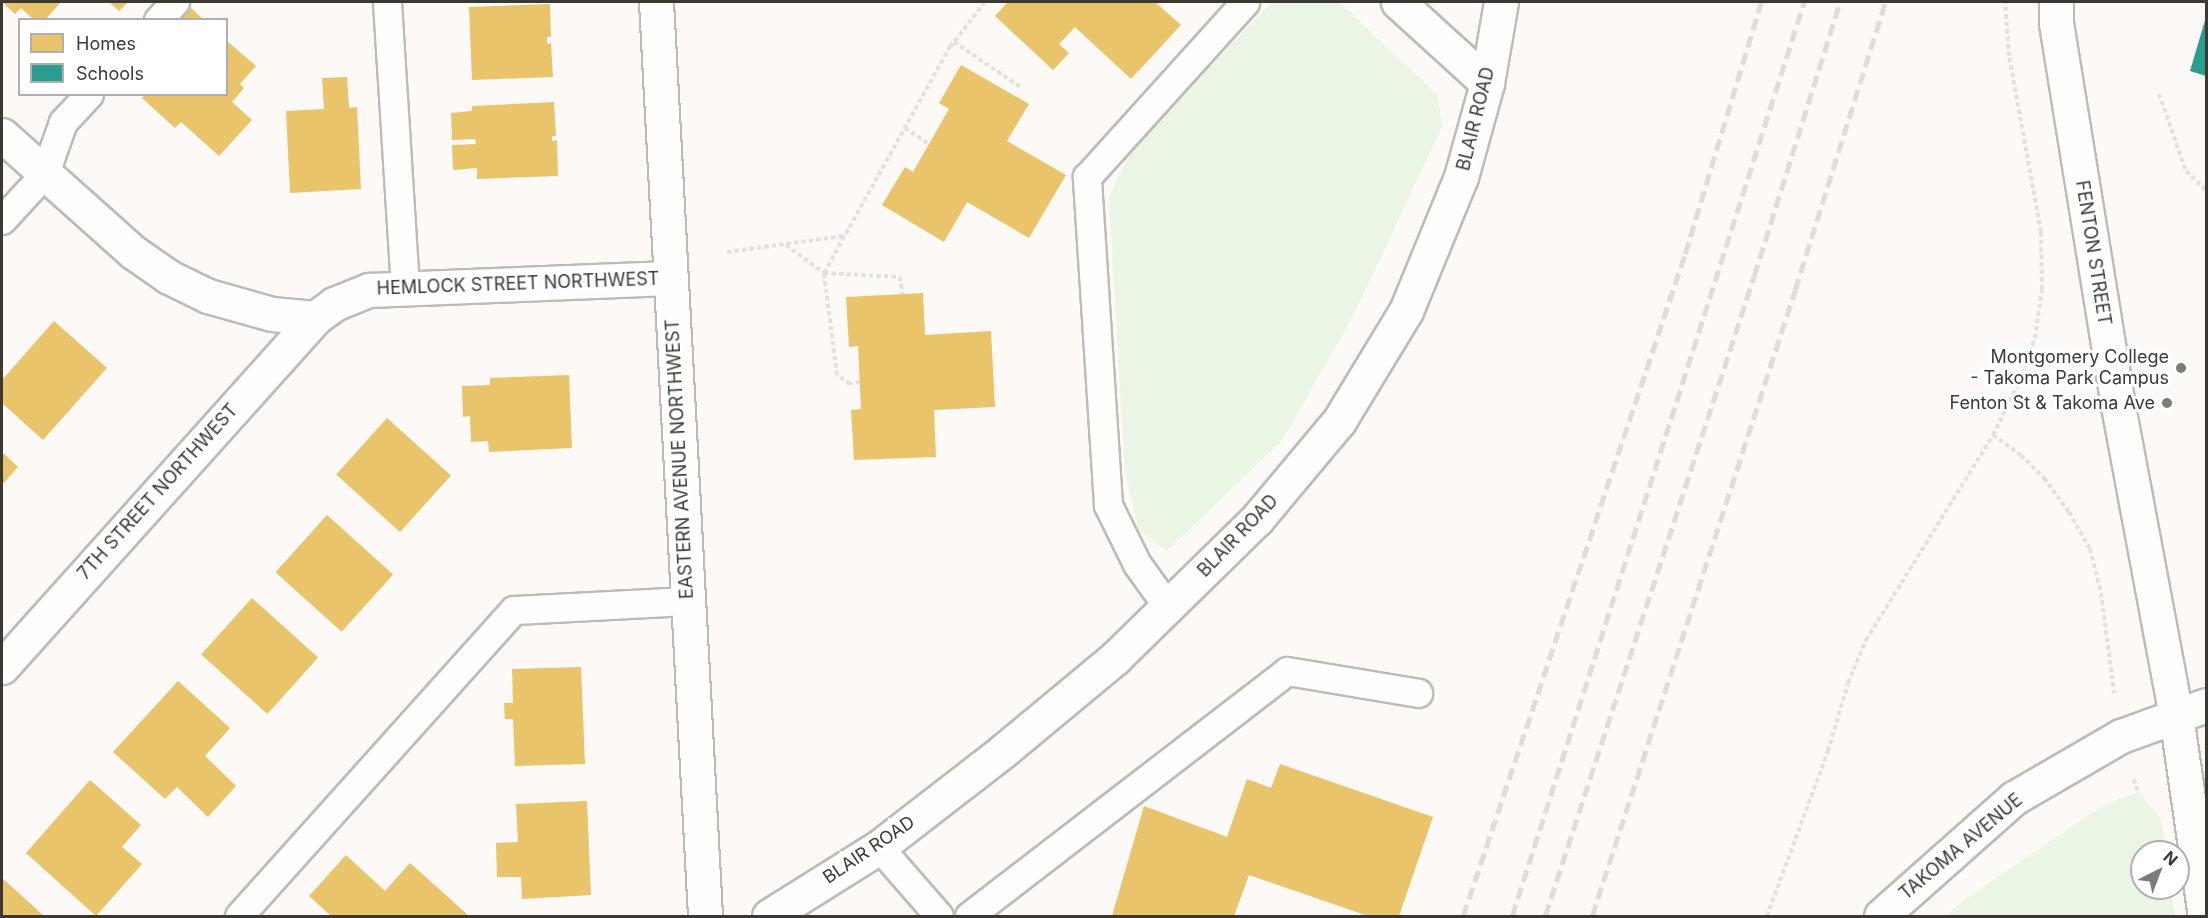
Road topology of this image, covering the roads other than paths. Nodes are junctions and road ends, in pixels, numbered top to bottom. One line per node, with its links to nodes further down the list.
1 (175, 2): 8 (lane)
2 (387, 2): 15 (lane)
3 (656, 2): 14 (street, EASTERN AVENUE NORTHWEST)
4 (1245, 2): 18 (lane)
5 (1398, 2): 9 (street)
6 (1502, 2): 9 (street, BLAIR ROAD)
7 (2056, 2): 22 (street, FENTON STREET)
8 (160, 18)
9 (1487, 83): 18 (street, BLAIR ROAD)
10 (87, 96): 12 (lane)
11 (2, 135): 12 (street)
12 (45, 173): 13 (lane); 16 (street)
13 (2, 220)
14 (670, 278): 15 (street, HEMLOCK STREET NORTHWEST); 17 (street, EASTERN AVENUE NORTHWEST)
15 (405, 288): 16 (street, HEMLOCK STREET NORTHWEST)
16 (315, 318): 19 (street, 7TH STREET NORTHWEST)
17 (688, 601): 24 (lane); 25 (street, EASTERN AVENUE NORTHWEST)
18 (1168, 607): 23 (street, BLAIR ROAD)
19 (2, 667)
20 (1418, 693): 28 (lane)
21 (2206, 705): 22 (street, TAKOMA AVENUE)
22 (2176, 715): 29 (street, TAKOMA AVENUE); 30 (street, FENTON STREET)
23 (879, 847): 26 (street, BLAIR ROAD); 27 (lane)
24 (239, 916)
25 (705, 916)
26 (769, 916)
27 (939, 916)
28 (969, 916)
29 (1881, 916)
30 (2205, 916)

